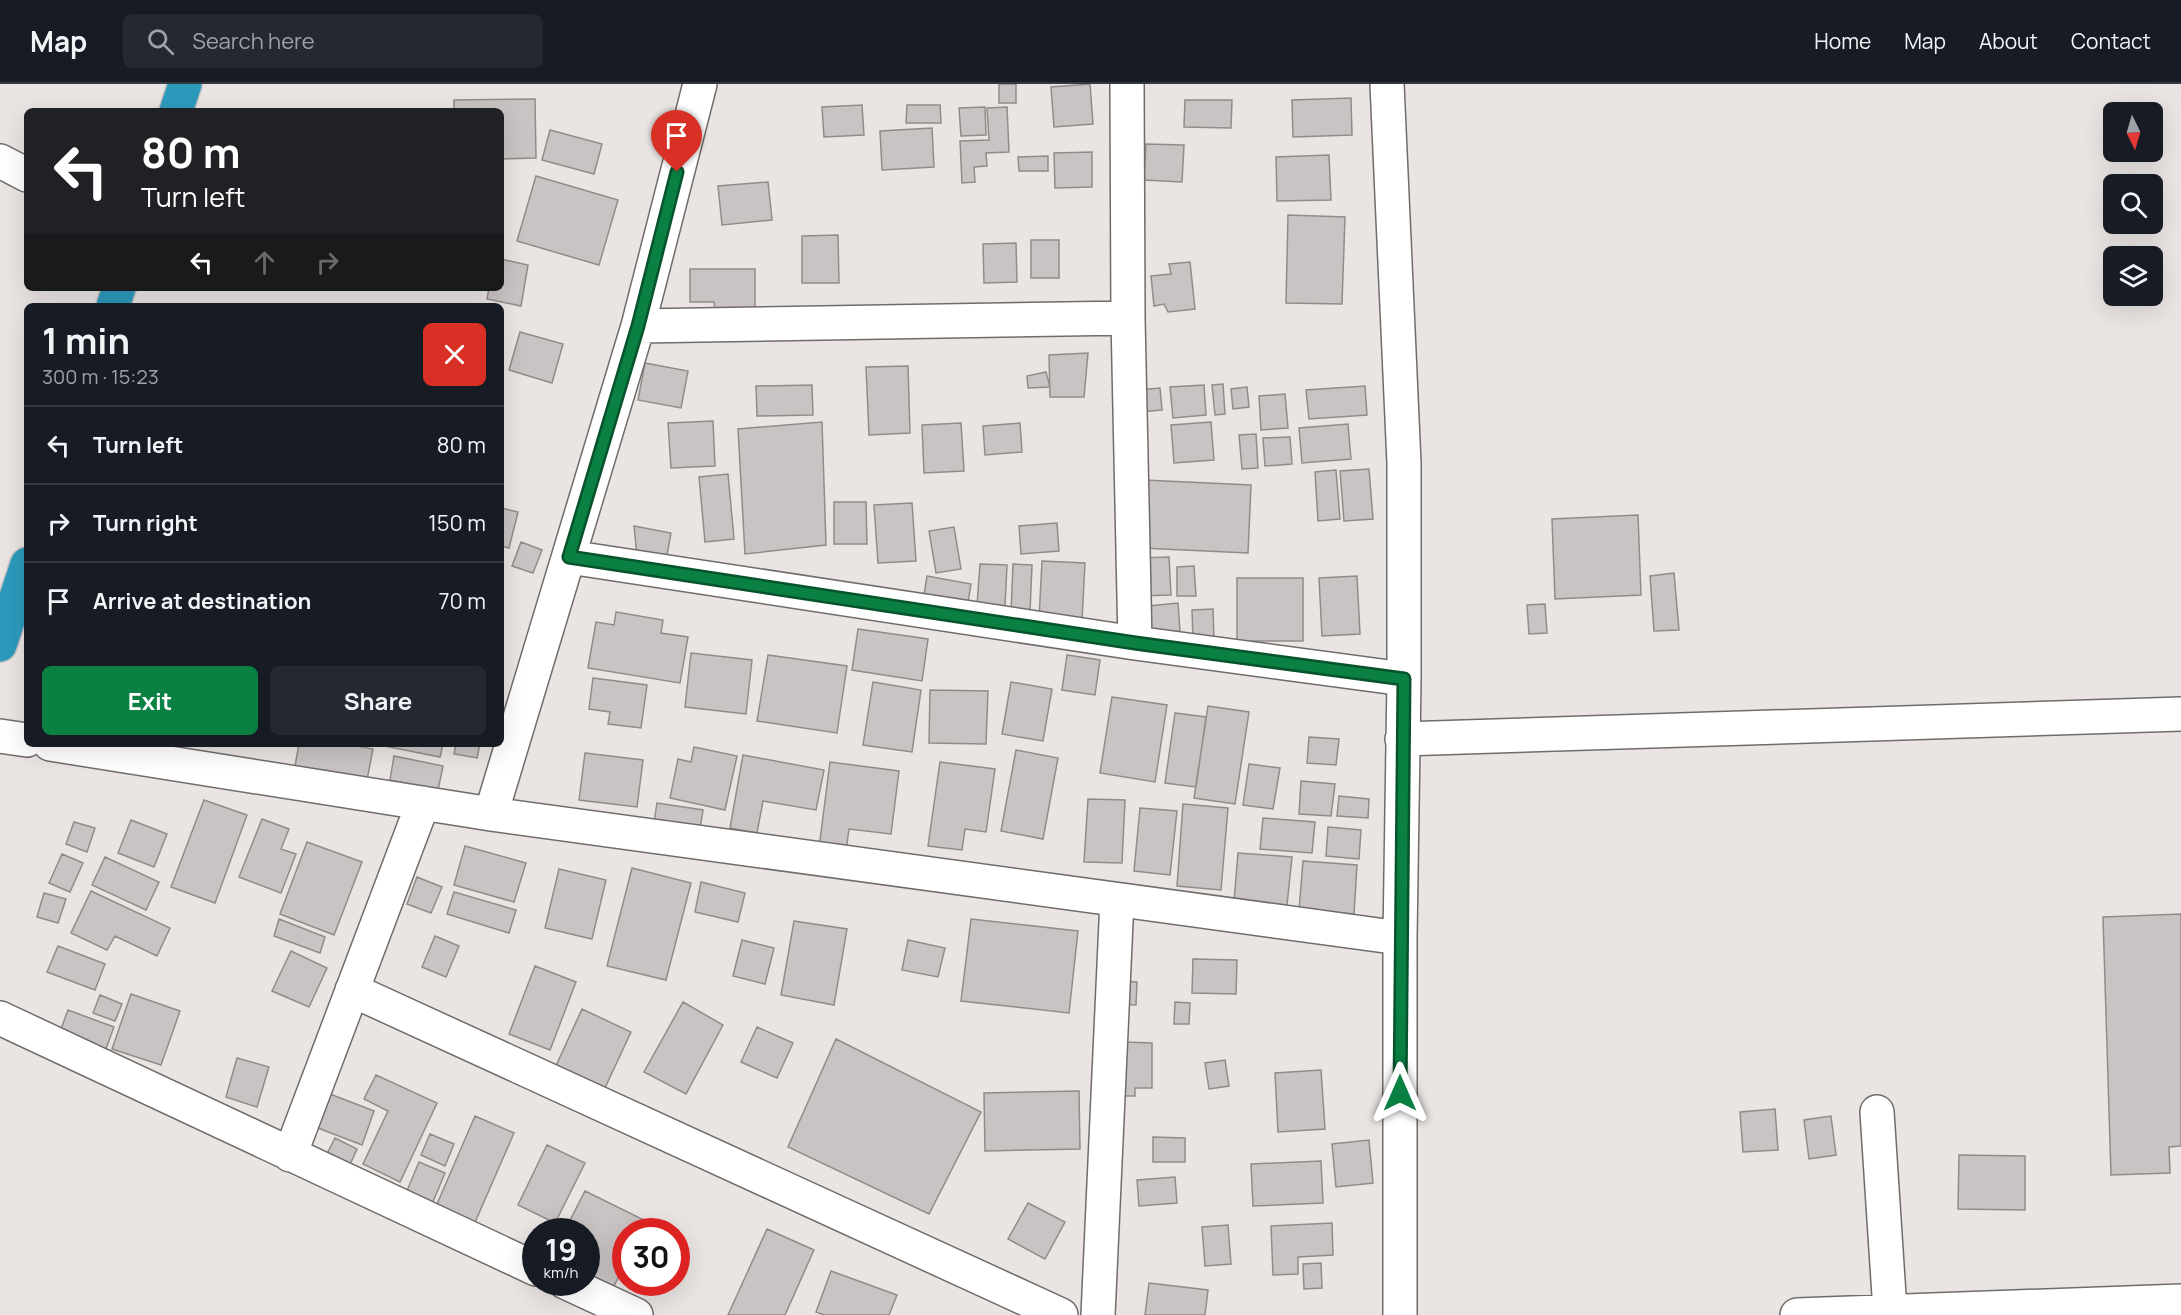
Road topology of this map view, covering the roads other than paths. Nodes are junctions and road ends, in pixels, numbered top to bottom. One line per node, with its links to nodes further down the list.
1 (185, 84): 5 (highway)
2 (700, 84): 9 (street)
3 (1127, 84): 8 (street)
4 (1387, 84): 14 (street)
5 (177, 108)
6 (0, 161): 7 (street)
7 (24, 173)
8 (1128, 318): 9 (street); 12 (street)
9 (638, 326): 10 (street)
10 (569, 557): 12 (street); 21 (street)
11 (24, 573): 13 (highway)
12 (1135, 643): 14 (street)
13 (0, 645)
14 (1404, 679): 17 (street)
15 (2181, 714): 17 (street)
16 (0, 736): 18 (street)
17 (1402, 739): 23 (street)
18 (24, 740)
19 (69, 747): 20 (street)
20 (423, 803): 21 (street); 24 (street)
21 (491, 814): 22 (street)
22 (1118, 900): 23 (street); 34 (street)
23 (1400, 938): 35 (street)
24 (352, 990): 27 (street); 33 (street)
25 (0, 1018): 27 (street)
26 (1877, 1112): 31 (street)
27 (290, 1155): 28 (street)
28 (522, 1263)
29 (595, 1296): 32 (street)
30 (2181, 1300): 31 (street)
31 (1890, 1311): 36 (street)
32 (636, 1315)
33 (1061, 1315)
34 (1098, 1315)
35 (1400, 1315)
36 (1797, 1315)

